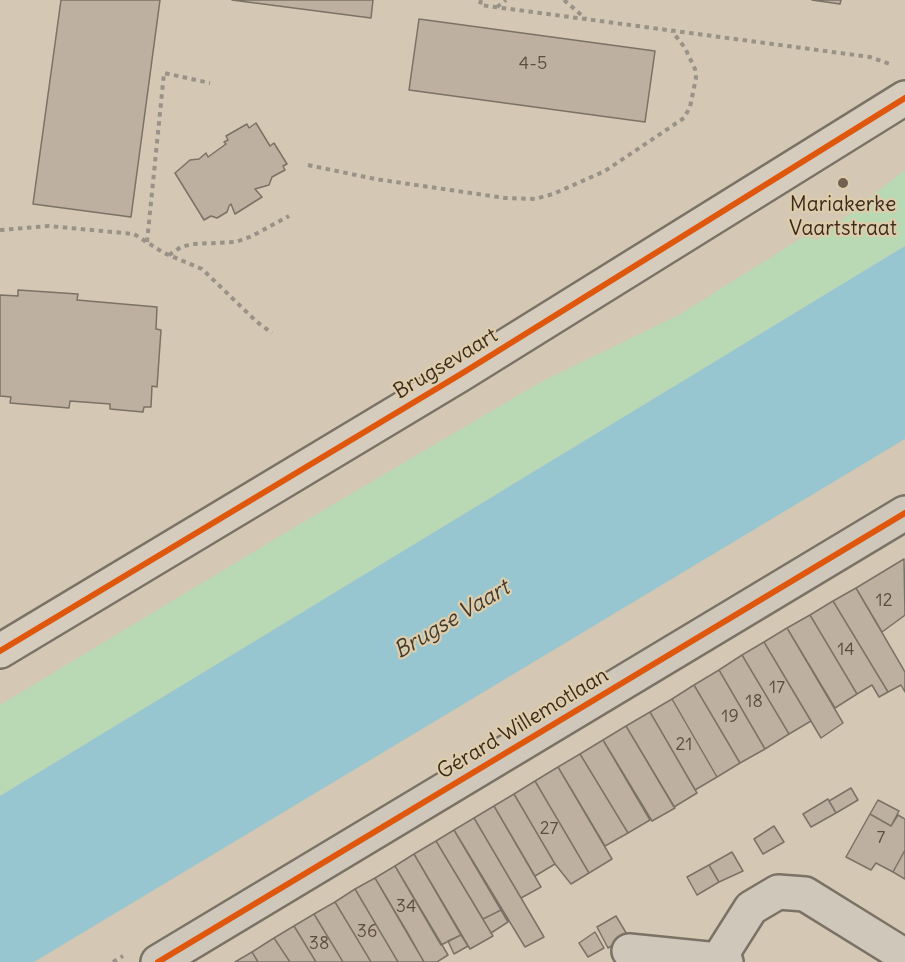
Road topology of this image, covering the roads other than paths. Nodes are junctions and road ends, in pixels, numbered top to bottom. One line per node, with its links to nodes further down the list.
1 (905, 98): 3 (main road, Brugsevaart)
2 (905, 513): 7 (street, Gérard Willemotlaan)
3 (0, 651)
4 (629, 951): 6 (street)
5 (905, 956): 6 (street)
6 (722, 961)
7 (158, 962)

